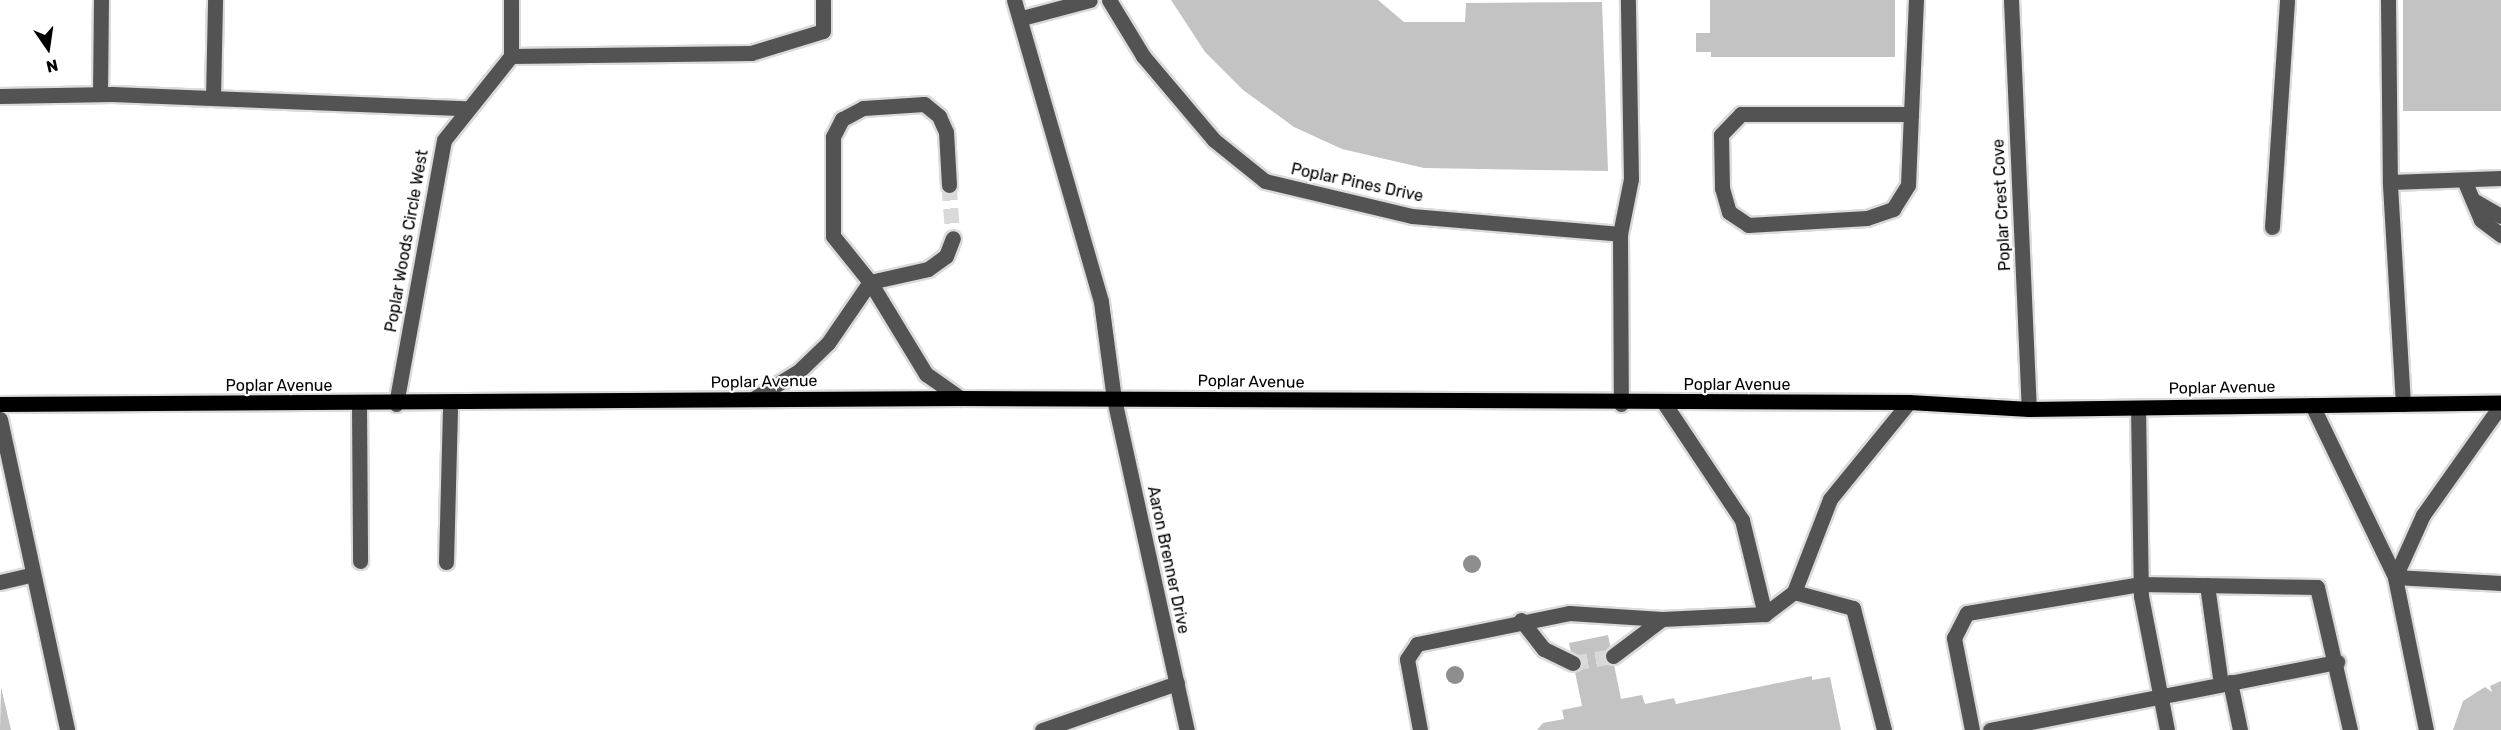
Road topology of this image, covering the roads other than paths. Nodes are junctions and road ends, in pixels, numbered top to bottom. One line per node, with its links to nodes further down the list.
1 (101, 0): 15 (street)
2 (215, 0): 17 (street)
3 (511, 0): 14 (street)
4 (823, 0): 14 (street)
5 (1014, 0): 13 (street)
6 (1090, 0): 13 (street)
7 (1109, 0): 27 (street, Poplar Pines Drive)
8 (1628, 0): 27 (street)
9 (1916, 0): 19 (street)
10 (2011, 0): 45 (street, Poplar Crest Cove)
11 (2288, 0): 26 (street)
12 (2388, 0): 22 (street)
13 (1022, 18): 33 (street)
14 (511, 56): 18 (street, Poplar Woods Circle West)
15 (100, 94): 16 (street); 17 (street)
16 (0, 96)
17 (213, 98): 18 (street)
18 (465, 108): 37 (street, Poplar Woods Circle West)
19 (1911, 114): 19 (street)
20 (2501, 178): 21 (street)
21 (2464, 180): 22 (street); 24 (street)
22 (2390, 182): 40 (street)
23 (949, 185): 30 (street)
24 (2473, 200): 25 (street); 28 (street)
25 (2501, 216)
26 (2272, 227)
27 (1620, 234): 39 (street)
28 (2501, 235)
29 (952, 238): 30 (street)
30 (870, 282): 31 (street); 32 (street)
31 (960, 398): 32 (main road, Poplar Avenue); 33 (main road, Poplar Avenue)
32 (753, 399): 38 (main road, Poplar Avenue)
33 (1114, 399): 39 (main road, Poplar Avenue); 62 (street, Aaron Brenner Drive)
34 (1909, 402): 35 (main road, Poplar Avenue); 45 (main road, Poplar Avenue); 55 (street)
35 (1664, 403): 39 (main road, Poplar Avenue); 56 (street)
36 (0, 404): 42 (main road, Poplar Avenue)
37 (396, 404): 38 (main road, Poplar Avenue); 42 (main road, Poplar Avenue)
38 (450, 404): 48 (street)
39 (1621, 404)
40 (2403, 404): 41 (main road, Poplar Avenue); 43 (main road, Poplar Avenue)
41 (2501, 404): 50 (street)
42 (360, 405): 47 (street)
43 (2312, 405): 44 (main road, Poplar Avenue); 50 (street)
44 (2138, 408): 45 (main road, Poplar Avenue); 52 (street)
45 (2029, 409)
46 (0, 419): 49 (street)
47 (360, 561)
48 (446, 562)
49 (31, 575): 51 (street); 65 (street)
50 (2395, 577): 53 (street); 75 (street)
51 (0, 582)
52 (2140, 584): 54 (street); 64 (street); 70 (street)
53 (2501, 584)
54 (2206, 585): 60 (street); 63 (street)
55 (1794, 592): 56 (street); 69 (street)
56 (1765, 614): 58 (street)
57 (1521, 620): 58 (street); 61 (street); 68 (street)
58 (1662, 620): 59 (street)
59 (1612, 656)
60 (2337, 662): 63 (street); 74 (street)
61 (1573, 663)
62 (1177, 683): 66 (street); 67 (street, Aaron Brenner Drive)
63 (2226, 683): 64 (street); 73 (street)
64 (2160, 694): 71 (street); 72 (street)
65 (67, 730)
66 (1042, 730)
67 (1187, 730)
68 (1420, 730)
69 (1884, 730)
70 (1972, 730)
71 (1990, 730)
72 (2167, 730)
73 (2240, 730)
74 (2350, 730)
75 (2426, 730)

